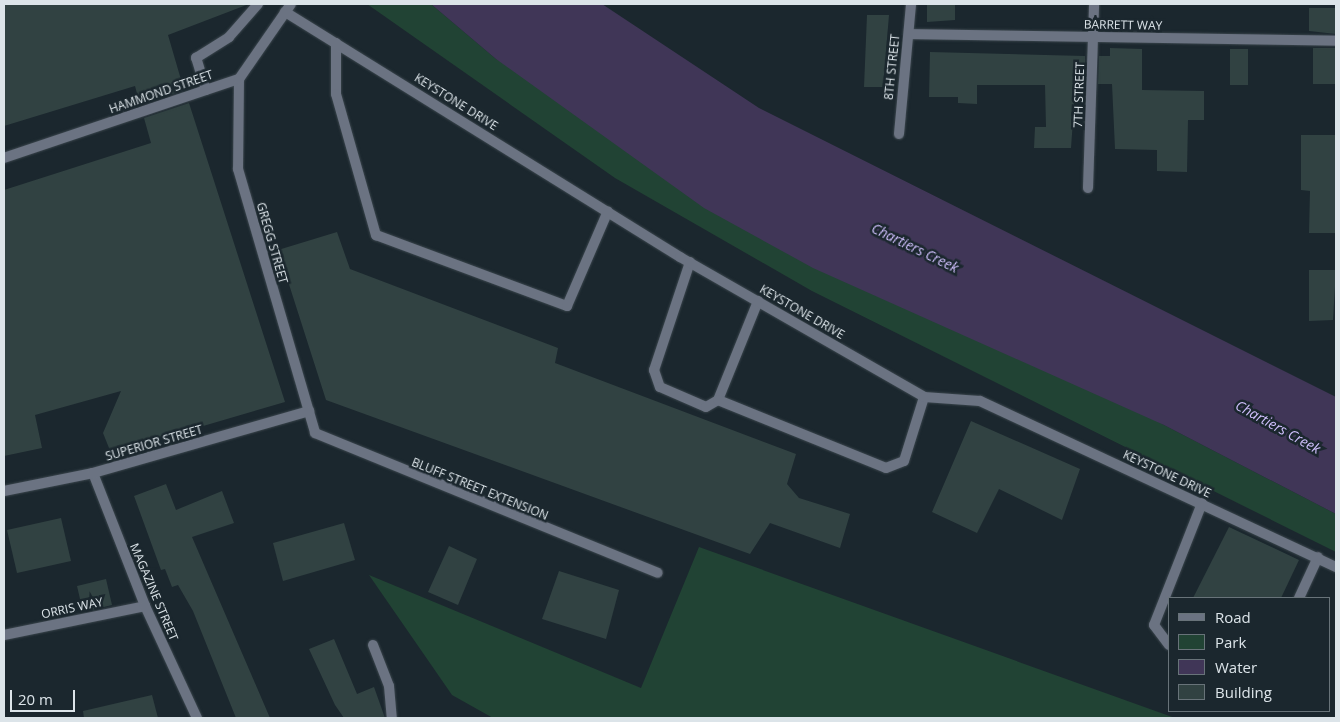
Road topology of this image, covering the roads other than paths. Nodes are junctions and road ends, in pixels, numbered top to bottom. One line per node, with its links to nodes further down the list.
1 (258, 4): 10 (street)
2 (911, 4): 5 (street, 8TH STREET)
3 (1094, 4): 6 (street, 7TH STREET)
4 (288, 8): 8 (street, KEYSTONE DRIVE); 9 (street)
5 (909, 34): 6 (street, BARRETT WAY); 11 (street, 8TH STREET)
6 (1093, 38): 7 (street, BARRETT WAY); 13 (street, 7TH STREET)
7 (1336, 41)
8 (336, 43): 14 (street, KEYSTONE DRIVE); 14 (street)
9 (239, 79): 10 (street, HAMMOND STREET); 19 (street, GREGG STREET)
10 (206, 90): 12 (street, HAMMOND STREET)
11 (899, 134)
12 (4, 158)
13 (1088, 188)
14 (608, 211): 15 (street, KEYSTONE DRIVE)
15 (690, 262): 16 (street, KEYSTONE DRIVE); 18 (street)
16 (758, 301): 17 (street, KEYSTONE DRIVE); 18 (street)
17 (924, 397): 18 (street); 22 (street, KEYSTONE DRIVE)
18 (718, 400)
19 (309, 411): 20 (street, SUPERIOR STREET); 25 (street, BLUFF STREET EXTENSION)
20 (93, 473): 21 (street, SUPERIOR STREET); 27 (street, MAGAZINE STREET)
21 (4, 491)
22 (1202, 504): 23 (street, KEYSTONE DRIVE); 29 (street)
23 (1318, 557): 24 (street, KEYSTONE DRIVE); 26 (street)
24 (1336, 567)
25 (658, 573)
26 (1299, 597)
27 (145, 606): 28 (street, ORRIS WAY); 31 (street, MAGAZINE STREET)
28 (4, 635)
29 (1168, 644)
30 (373, 645): 32 (street)
31 (197, 718)
32 (392, 718)

